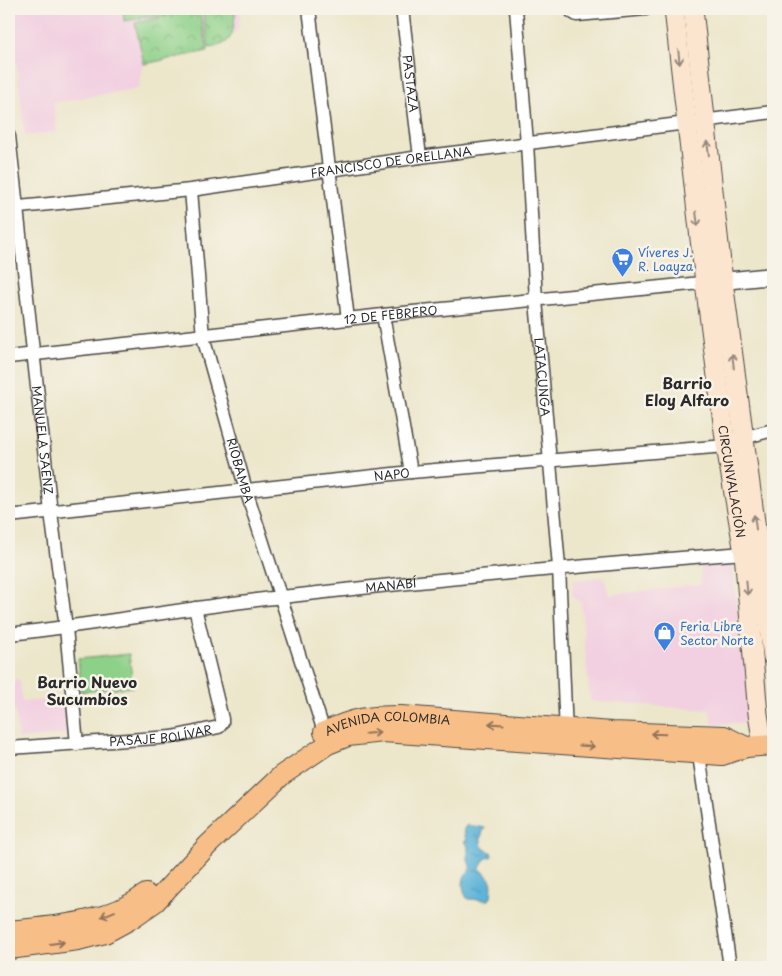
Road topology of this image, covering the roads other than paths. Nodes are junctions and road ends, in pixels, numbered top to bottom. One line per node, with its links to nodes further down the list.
1 (309, 9): 13 (street)
2 (402, 9): 12 (street, PASTAZA)
3 (516, 9): 11 (street, LATACUNGA)
4 (572, 9): 5 (street)
5 (646, 9)
6 (674, 9): 9 (main road, CIRCUNVALACIÓN, one-way to 9)
7 (693, 9): 9 (main road, CIRCUNVALACIÓN)
8 (773, 112): 9 (street, FRANCISCO DE ORELLANA)
9 (695, 122): 11 (street, FRANCISCO DE ORELLANA); 17 (main road, CIRCUNVALACIÓN)
10 (9, 136): 15 (street, MANUELA SAENZ)
11 (527, 143): 12 (street, FRANCISCO DE ORELLANA); 18 (street, LATACUNGA)
12 (420, 158): 13 (street, FRANCISCO DE ORELLANA)
13 (330, 172): 14 (street, FRANCISCO DE ORELLANA); 20 (street)
14 (191, 190): 15 (street, FRANCISCO DE ORELLANA); 21 (street, RIOBAMBA)
15 (13, 207): 22 (street, MANUELA SAENZ)
16 (773, 276): 17 (street, 12 DE FEBRERO)
17 (714, 282): 18 (street, 12 DE FEBRERO); 25 (main road, CIRCUNVALACIÓN)
18 (536, 300): 19 (street, 12 DE FEBRERO); 26 (street, LATACUNGA)
19 (383, 315): 20 (street, 12 DE FEBRERO); 27 (street)
20 (348, 319): 21 (street, 12 DE FEBRERO)
21 (203, 336): 22 (street, 12 DE FEBRERO); 28 (street, RIOBAMBA)
22 (34, 354): 23 (street, 12 DE FEBRERO); 29 (street, MANUELA SAENZ)
23 (9, 358)
24 (773, 430): 25 (street, NAPO)
25 (735, 442): 26 (street, NAPO); 31 (main road, CIRCUNVALACIÓN)
26 (550, 460): 27 (street, NAPO); 32 (street, LATACUNGA)
27 (411, 472): 28 (street, NAPO)
28 (246, 490): 29 (street, NAPO); 33 (street, RIOBAMBA)
29 (51, 512): 30 (street, NAPO); 35 (street, MANUELA SAENZ)
30 (9, 516)
31 (759, 548): 32 (street, MANABÍ); 37 (main road, CIRCUNVALACIÓN); 42 (main road, CIRCUNVALACIÓN, one-way to 42)
32 (560, 567): 33 (street, MANABÍ); 38 (street, LATACUNGA)
33 (282, 597): 34 (street, MANABÍ); 39 (street, RIOBAMBA)
34 (195, 608): 35 (street, MANABÍ); 40 (street, PASAJE BOLÍVAR)
35 (66, 628): 36 (street, MANABÍ); 40 (street, MANUELA SAENZ)
36 (9, 634)
37 (773, 657)
38 (565, 737): 39 (main road, AVENIDA COLOMBIA); 41 (main road, AVENIDA COLOMBIA)
39 (326, 738): 44 (main road, AVENIDA COLOMBIA, one-way to 44); 45 (main road, AVENIDA COLOMBIA, one-way to 39)
40 (77, 744): 43 (street, PASAJE BOLÍVAR)
41 (698, 744): 42 (main road, AVENIDA COLOMBIA); 46 (street)
42 (761, 746)
43 (9, 748)
44 (9, 931)
45 (9, 949)
46 (730, 967)

